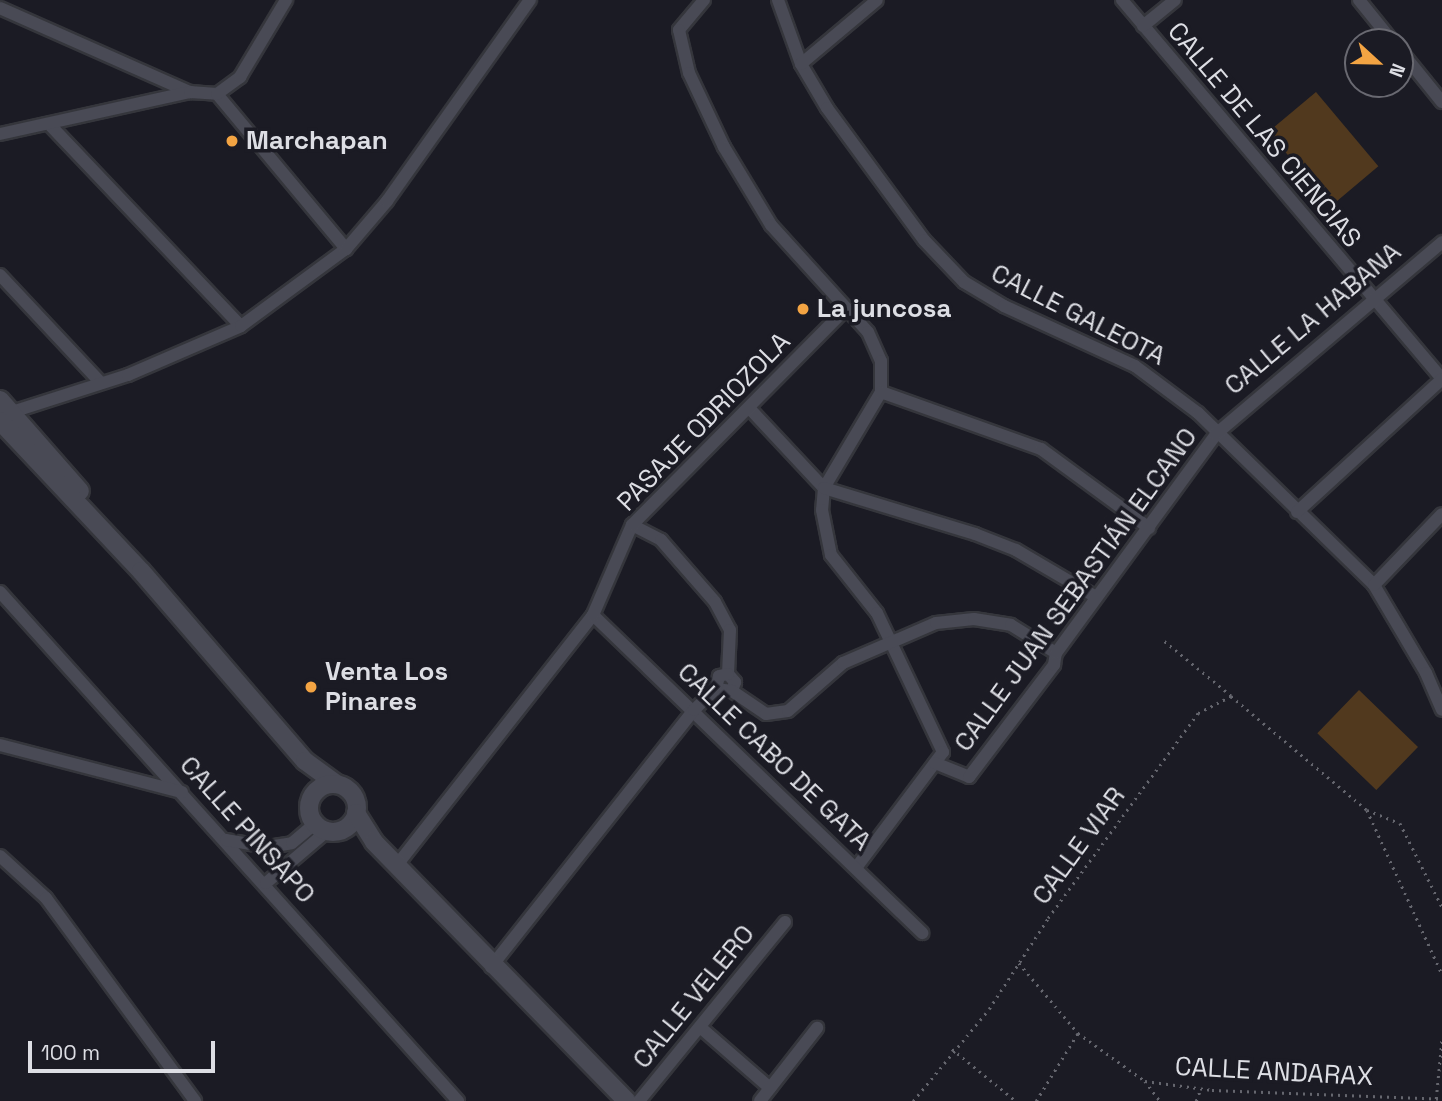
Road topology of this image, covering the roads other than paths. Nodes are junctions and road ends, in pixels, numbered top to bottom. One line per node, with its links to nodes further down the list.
1 (285, 0): 15 (street)
2 (530, 0): 20 (street)
3 (704, 0): 23 (street)
4 (778, 0): 12 (street, CALLE GALEOTA)
5 (877, 0): 12 (street)
6 (1122, 0): 10 (street, CALLE DE LAS CIENCIAS)
7 (1175, 0): 10 (street)
8 (1359, 0): 11 (street)
9 (0, 8): 14 (street)
10 (1143, 26): 22 (street, CALLE DE LAS CIENCIAS)
11 (1382, 28)
12 (801, 64): 30 (street, CALLE GALEOTA)
13 (1414, 67): 16 (street)
14 (190, 92): 15 (street); 17 (street)
15 (217, 94): 20 (street)
16 (1442, 102)
17 (50, 125): 18 (street); 24 (street)
18 (0, 134)
19 (1442, 242): 22 (street, CALLE LA HABANA)
20 (346, 249): 24 (street)
21 (0, 275): 26 (street)
22 (1371, 300): 25 (street, CALLE DE LAS CIENCIAS); 30 (street, CALLE LA HABANA)
23 (846, 309): 27 (street); 28 (street, PASAJE ODRIOZOLA)
24 (241, 326): 26 (street)
25 (1442, 379): 32 (street)
26 (100, 382): 29 (street)
27 (881, 392): 31 (street); 35 (street)
28 (750, 409): 31 (street); 34 (street, PASAJE ODRIOZOLA)
29 (4, 411): 48 (street)
30 (1216, 433): 32 (street, CALLE GALEOTA); 35 (street, CALLE JUAN SEBASTIÁN ELCANO)
31 (824, 488): 38 (street); 40 (street)
32 (1297, 512): 36 (street, CALLE GALEOTA)
33 (1442, 514): 36 (street)
34 (632, 525): 39 (street, PASAJE ODRIOZOLA); 42 (street)
35 (1149, 528): 38 (street, CALLE JUAN SEBASTIÁN ELCANO)
36 (1374, 585): 46 (street, CALLE GALEOTA)
37 (0, 592): 51 (street, CALLE PINSAPO)
38 (1096, 597): 41 (street, CALLE JUAN SEBASTIÁN ELCANO)
39 (593, 615): 45 (street, CALLE CABO DE GATA); 58 (street, PASAJE ODRIOZOLA)
40 (888, 641): 41 (street); 44 (street); 49 (street)
41 (1056, 653): 49 (street, CALLE JUAN SEBASTIÁN ELCANO)
42 (728, 674): 43 (street); 44 (street)
43 (716, 689): 44 (street); 45 (street)
44 (732, 691)
45 (694, 710): 59 (street, CALLE CABO DE GATA); 63 (street)
46 (1442, 710)
47 (0, 745): 51 (street)
48 (305, 761): 50 (street); 52 (street)
49 (934, 763): 59 (street)
50 (337, 784): 52 (street); 53 (street)
51 (182, 792): 55 (street, CALLE PINSAPO)
52 (310, 800): 54 (street)
53 (356, 813): 54 (street); 56 (street)
54 (326, 829): 55 (street); 56 (street); 60 (street)
55 (226, 841): 60 (street, CALLE PINSAPO)
56 (374, 842): 58 (street)
57 (0, 856): 67 (street)
58 (397, 865): 63 (street)
59 (856, 868): 62 (street, CALLE CABO DE GATA)
60 (266, 883): 68 (street, CALLE PINSAPO)
61 (785, 922): 64 (street, CALLE VELERO)
62 (922, 933)
63 (491, 967): 69 (street)
64 (700, 1027): 66 (street); 70 (street, CALLE VELERO)
65 (817, 1028): 66 (street)
66 (770, 1088): 71 (street)
67 (195, 1101)
68 (458, 1101)
69 (627, 1101)
70 (639, 1101)
71 (760, 1101)

